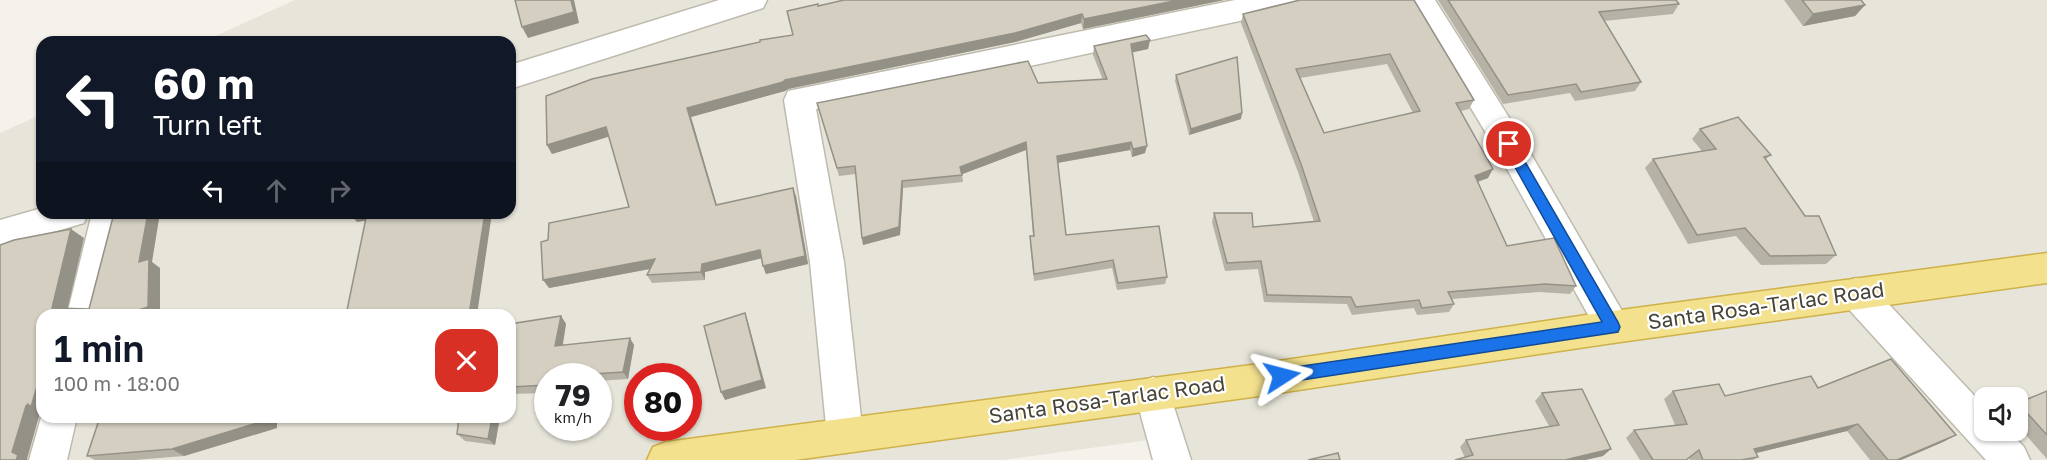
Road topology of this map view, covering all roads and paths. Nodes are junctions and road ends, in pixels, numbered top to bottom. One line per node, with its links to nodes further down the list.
1 (753, 0): 4 (street)
2 (1286, 0): 14 (street)
3 (1420, 0): 11 (street)
4 (516, 75)
5 (51, 219): 7 (street)
6 (107, 219): 10 (street)
7 (0, 234)
8 (2047, 268): 9 (highway, Santa Rosa-Tarlac Road)
9 (1856, 293): 11 (highway, Santa Rosa-Tarlac Road); 18 (street)
10 (85, 309)
11 (1613, 327): 12 (highway, Santa Rosa-Tarlac Road)
12 (1154, 394): 14 (highway, Santa Rosa-Tarlac Road); 17 (street)
13 (57, 423): 15 (street)
14 (845, 436): 16 (highway, Santa Rosa-Tarlac Road)
15 (48, 460)
16 (666, 460)
17 (1172, 460)
18 (2011, 460)

